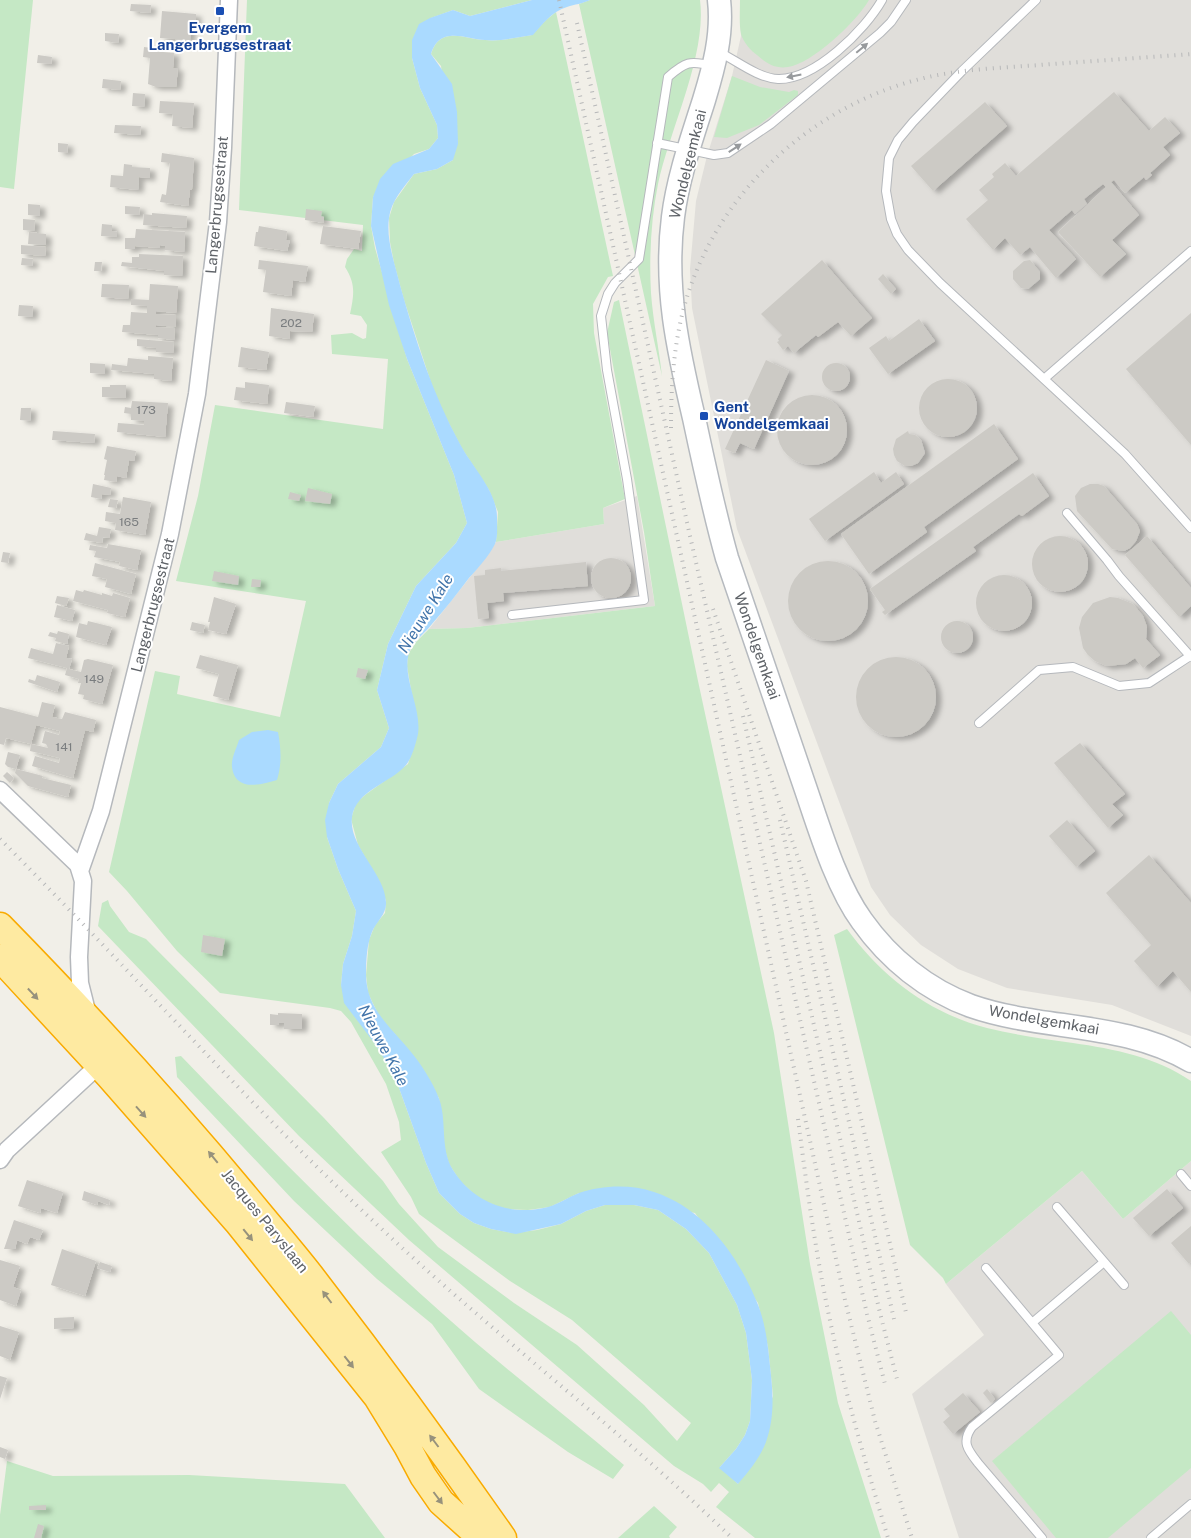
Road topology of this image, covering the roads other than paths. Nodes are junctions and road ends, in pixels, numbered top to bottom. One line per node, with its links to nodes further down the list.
1 (229, 0): 17 (street, Langerbrugsestraat)
2 (719, 0): 6 (main road, Wondelgemkaai)
3 (882, 0): 6 (lane, one-way to 6)
4 (906, 0): 8 (lane, one-way to 4)
5 (1036, 0): 10 (lane)
6 (715, 59): 7 (lane); 8 (main road, Wondelgemkaai)
7 (657, 143): 8 (lane); 13 (lane)
8 (688, 150): 23 (main road, Wondelgemkaai)
9 (1191, 251): 10 (lane)
10 (1044, 379): 12 (lane)
11 (1067, 513): 14 (lane)
12 (1191, 528)
13 (512, 614)
14 (1191, 657): 15 (lane)
15 (979, 723)
16 (0, 790): 17 (street)
17 (80, 872): 19 (street, Langerbrugsestraat)
18 (0, 926): 21 (highway, Jacques Paryslaan)
19 (79, 957): 21 (street); 22 (street, Langerbrugsestraat)
20 (0, 958): 24 (highway, Jacques Paryslaan, one-way to 24)
21 (47, 974): 22 (highway, Jacques Paryslaan)
22 (89, 1019): 24 (street, Langerbrugsestraat); 35 (highway, Jacques Paryslaan, one-way to 22)
23 (1191, 1061)
24 (99, 1065): 25 (street); 34 (highway, Jacques Paryslaan, one-way to 34)
25 (0, 1160)
26 (1181, 1174): 27 (lane)
27 (1191, 1186)
28 (1057, 1207): 29 (lane)
29 (1104, 1262): 31 (lane); 32 (lane)
30 (986, 1268): 32 (lane)
31 (1124, 1285)
32 (1032, 1323): 36 (lane)
33 (1191, 1504): 37 (lane)
34 (481, 1538)
35 (503, 1538)
36 (1042, 1538)
37 (1151, 1538)

